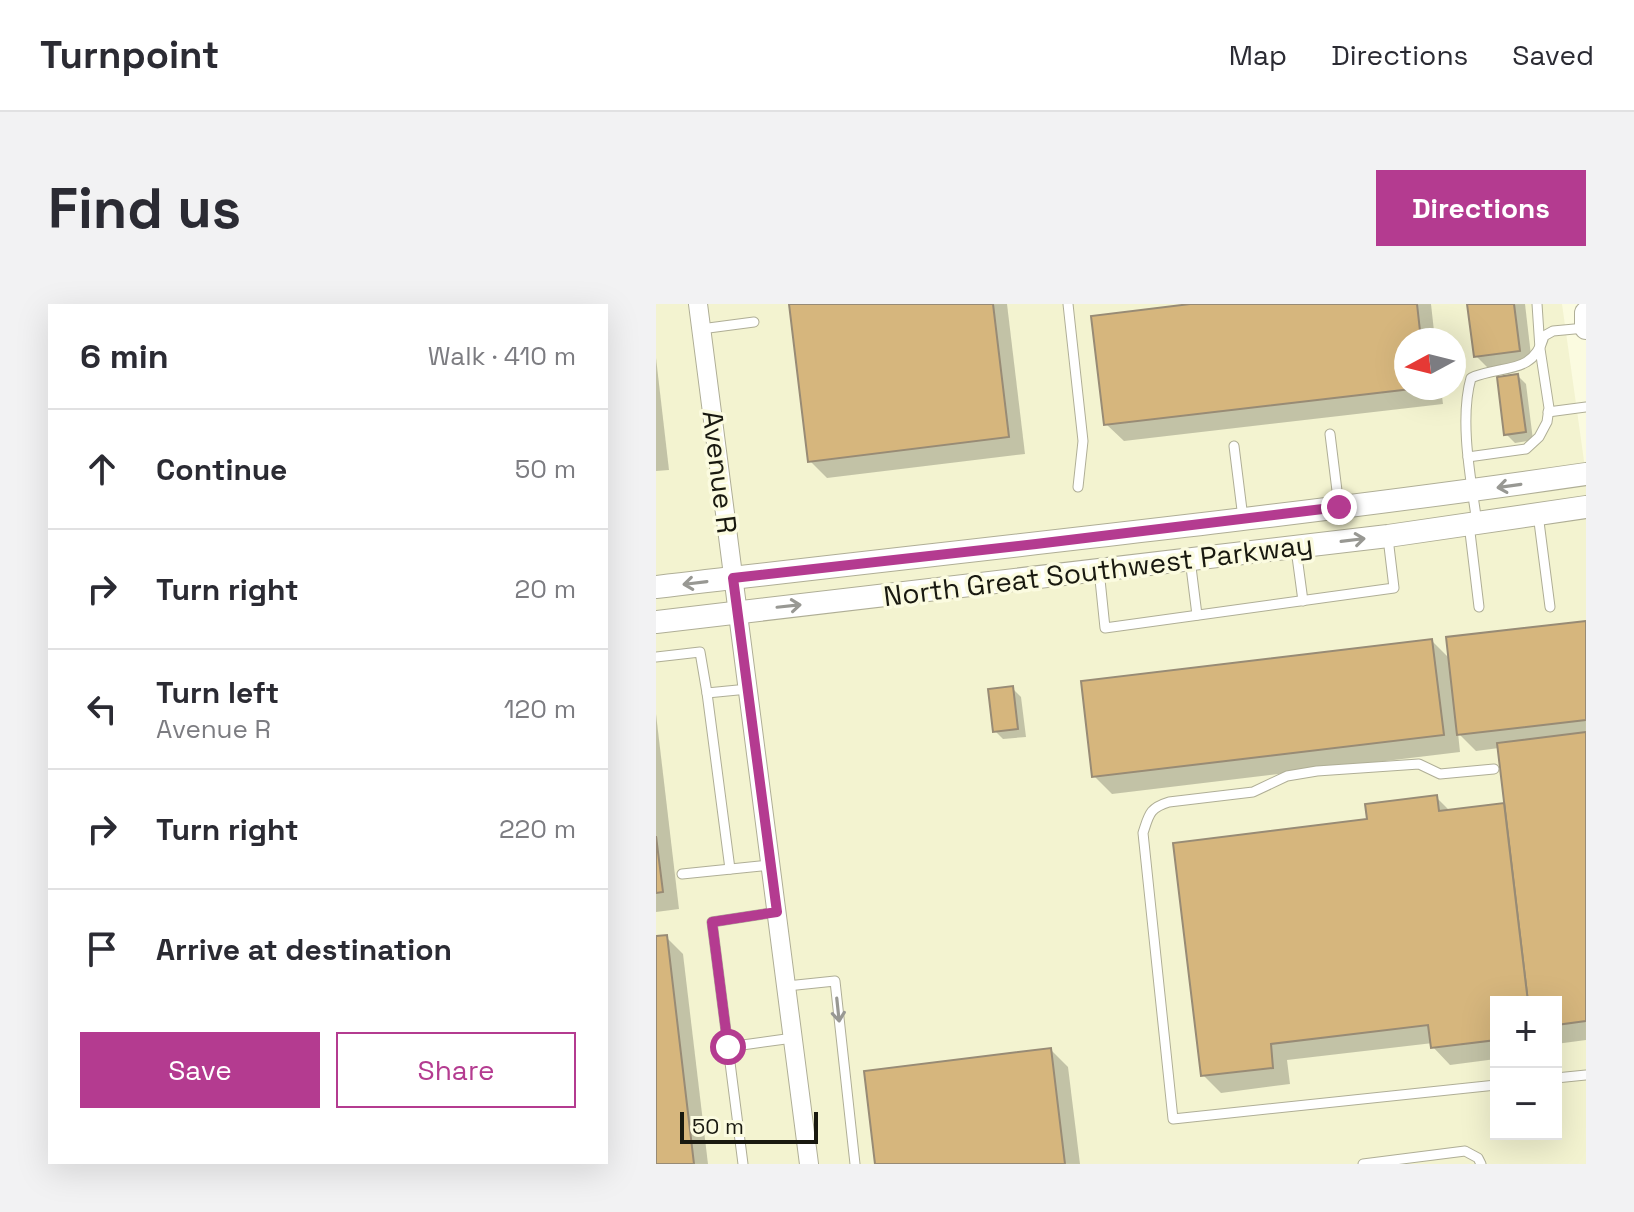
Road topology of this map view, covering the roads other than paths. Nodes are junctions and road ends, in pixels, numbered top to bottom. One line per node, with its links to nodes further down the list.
1 (698, 304): 7 (street, Avenue R)
2 (1068, 304): 15 (lane)
3 (1537, 304): 8 (lane)
4 (1586, 313): 6 (street)
5 (754, 322): 7 (lane)
6 (1586, 328): 8 (lane)
7 (701, 329): 27 (street, Avenue R)
8 (1540, 349): 10 (lane); 13 (lane)
9 (1586, 407): 10 (lane)
10 (1548, 412): 13 (lane)
11 (1330, 434): 17 (lane)
12 (1234, 446): 20 (lane)
13 (1468, 457): 16 (lane)
14 (1586, 474): 16 (street, North Great Southwest Parkway, one-way to 16)
15 (1078, 487)
16 (1473, 491): 17 (street, North Great Southwest Parkway); 21 (lane)
17 (1339, 507): 20 (street, North Great Southwest Parkway)
18 (1586, 507): 19 (street, North Great Southwest Parkway)
19 (1538, 514): 21 (street, North Great Southwest Parkway); 31 (lane)
20 (1243, 518): 22 (street, North Great Southwest Parkway)
21 (1473, 524): 23 (street, North Great Southwest Parkway); 30 (lane)
22 (1169, 528): 25 (street); 27 (street, North Great Southwest Parkway)
23 (1388, 536): 24 (street, North Great Southwest Parkway, one-way to 23); 29 (lane)
24 (1296, 547): 25 (street, North Great Southwest Parkway); 29 (lane)
25 (1182, 560): 26 (street, North Great Southwest Parkway); 33 (lane)
26 (1099, 570): 32 (street, North Great Southwest Parkway, one-way to 26); 33 (lane)
27 (733, 578): 28 (street, North Great Southwest Parkway, one-way to 28); 32 (street, Avenue R)
28 (656, 587)
29 (1303, 601): 33 (lane)
30 (1479, 607)
31 (1550, 607)
32 (737, 612): 34 (street, North Great Southwest Parkway); 36 (street, Avenue R)
33 (1197, 615)
34 (656, 622)
35 (656, 657): 37 (lane)
36 (748, 689): 37 (lane); 39 (street, Avenue R)
37 (707, 693): 40 (lane)
38 (1494, 769): 48 (lane)
39 (771, 865): 40 (lane); 42 (street, Avenue R)
40 (730, 869): 41 (lane)
41 (682, 874)
42 (777, 912): 43 (street, Avenue R); 45 (lane)
43 (787, 986): 44 (street, Avenue R); 51 (lane, one-way to 51)
44 (793, 1038): 45 (lane); 50 (street, Avenue R)
45 (728, 1047): 49 (lane)
46 (1586, 1075): 47 (lane)
47 (1562, 1077)
48 (1490, 1086)
49 (743, 1164)
50 (809, 1164)
51 (855, 1164)
52 (1363, 1164): 53 (lane)
53 (1481, 1164)

